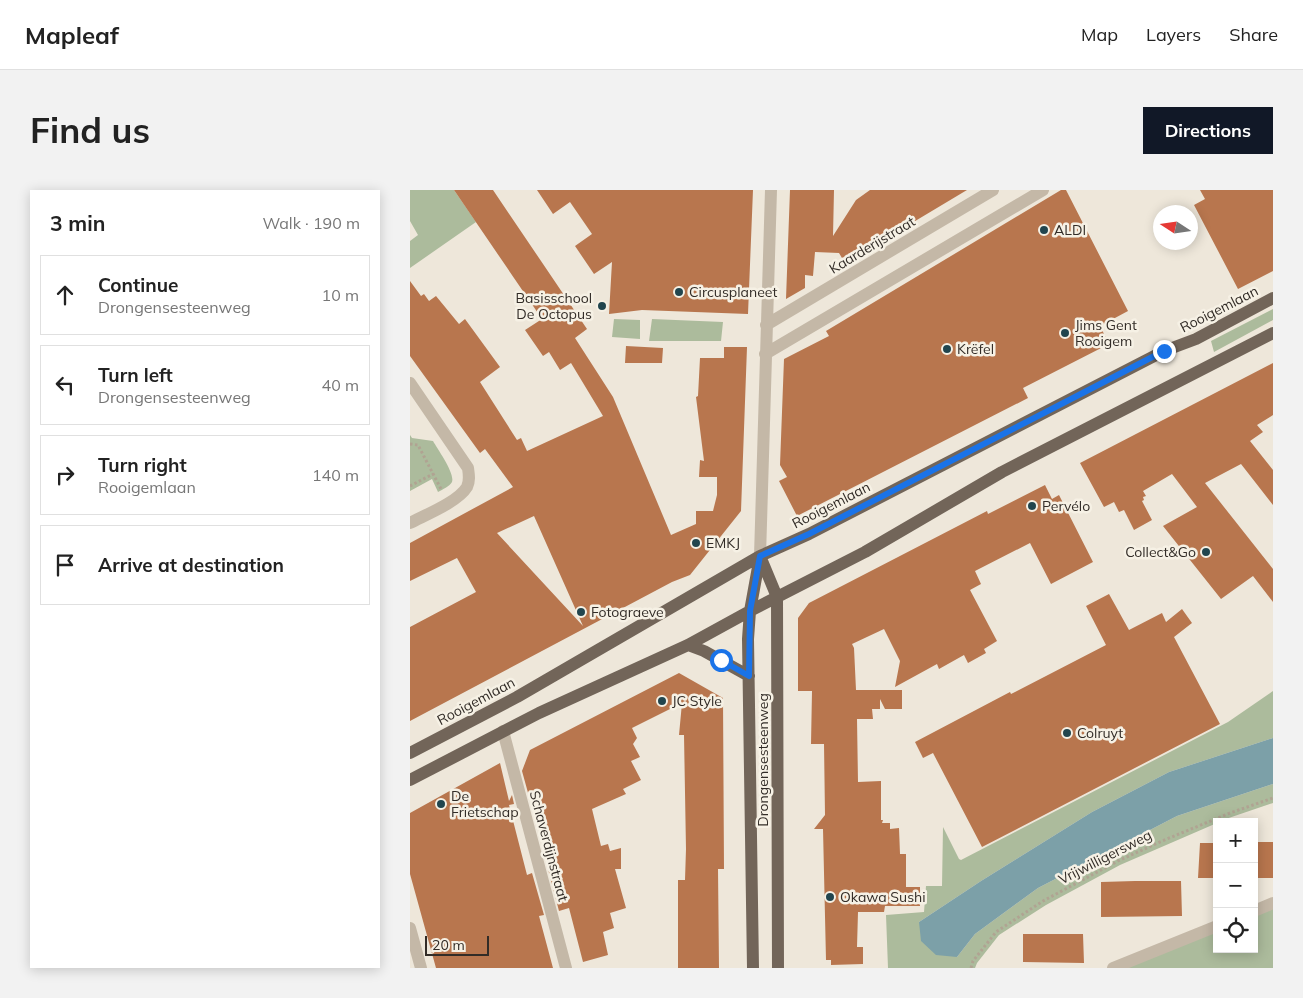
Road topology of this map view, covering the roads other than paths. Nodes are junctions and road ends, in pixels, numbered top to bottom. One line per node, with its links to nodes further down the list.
1 (771, 190): 5 (street, Drongensesteenweg)
2 (993, 190): 5 (street, Kaarderijstraat)
3 (1043, 190): 7 (street)
4 (1273, 298): 10 (main road, Rooigemlaan)
5 (766, 325): 7 (street, Drongensesteenweg)
6 (1273, 333): 11 (main road)
7 (765, 354): 10 (street, Drongensesteenweg)
8 (410, 384): 9 (street)
9 (410, 523)
10 (760, 556): 11 (main road, Drongensesteenweg); 12 (main road, Drongensesteenweg); 16 (main road, Rooigemlaan)
11 (777, 597): 12 (main road); 25 (main road, Drongensesteenweg)
12 (750, 611): 13 (main road); 14 (main road, Drongensesteenweg)
13 (688, 645): 14 (main road, Drongensesteenweg); 15 (main road)
14 (749, 676): 24 (main road, Drongensesteenweg)
15 (503, 731): 17 (main road); 23 (street, Schaverdijnstraat)
16 (410, 753)
17 (410, 780)
18 (1273, 903): 19 (street)
19 (1258, 909)
20 (410, 928): 22 (street)
21 (1213, 928): 26 (street)
22 (421, 968)
23 (566, 968)
24 (753, 968)
25 (778, 968)
26 (1113, 968)

